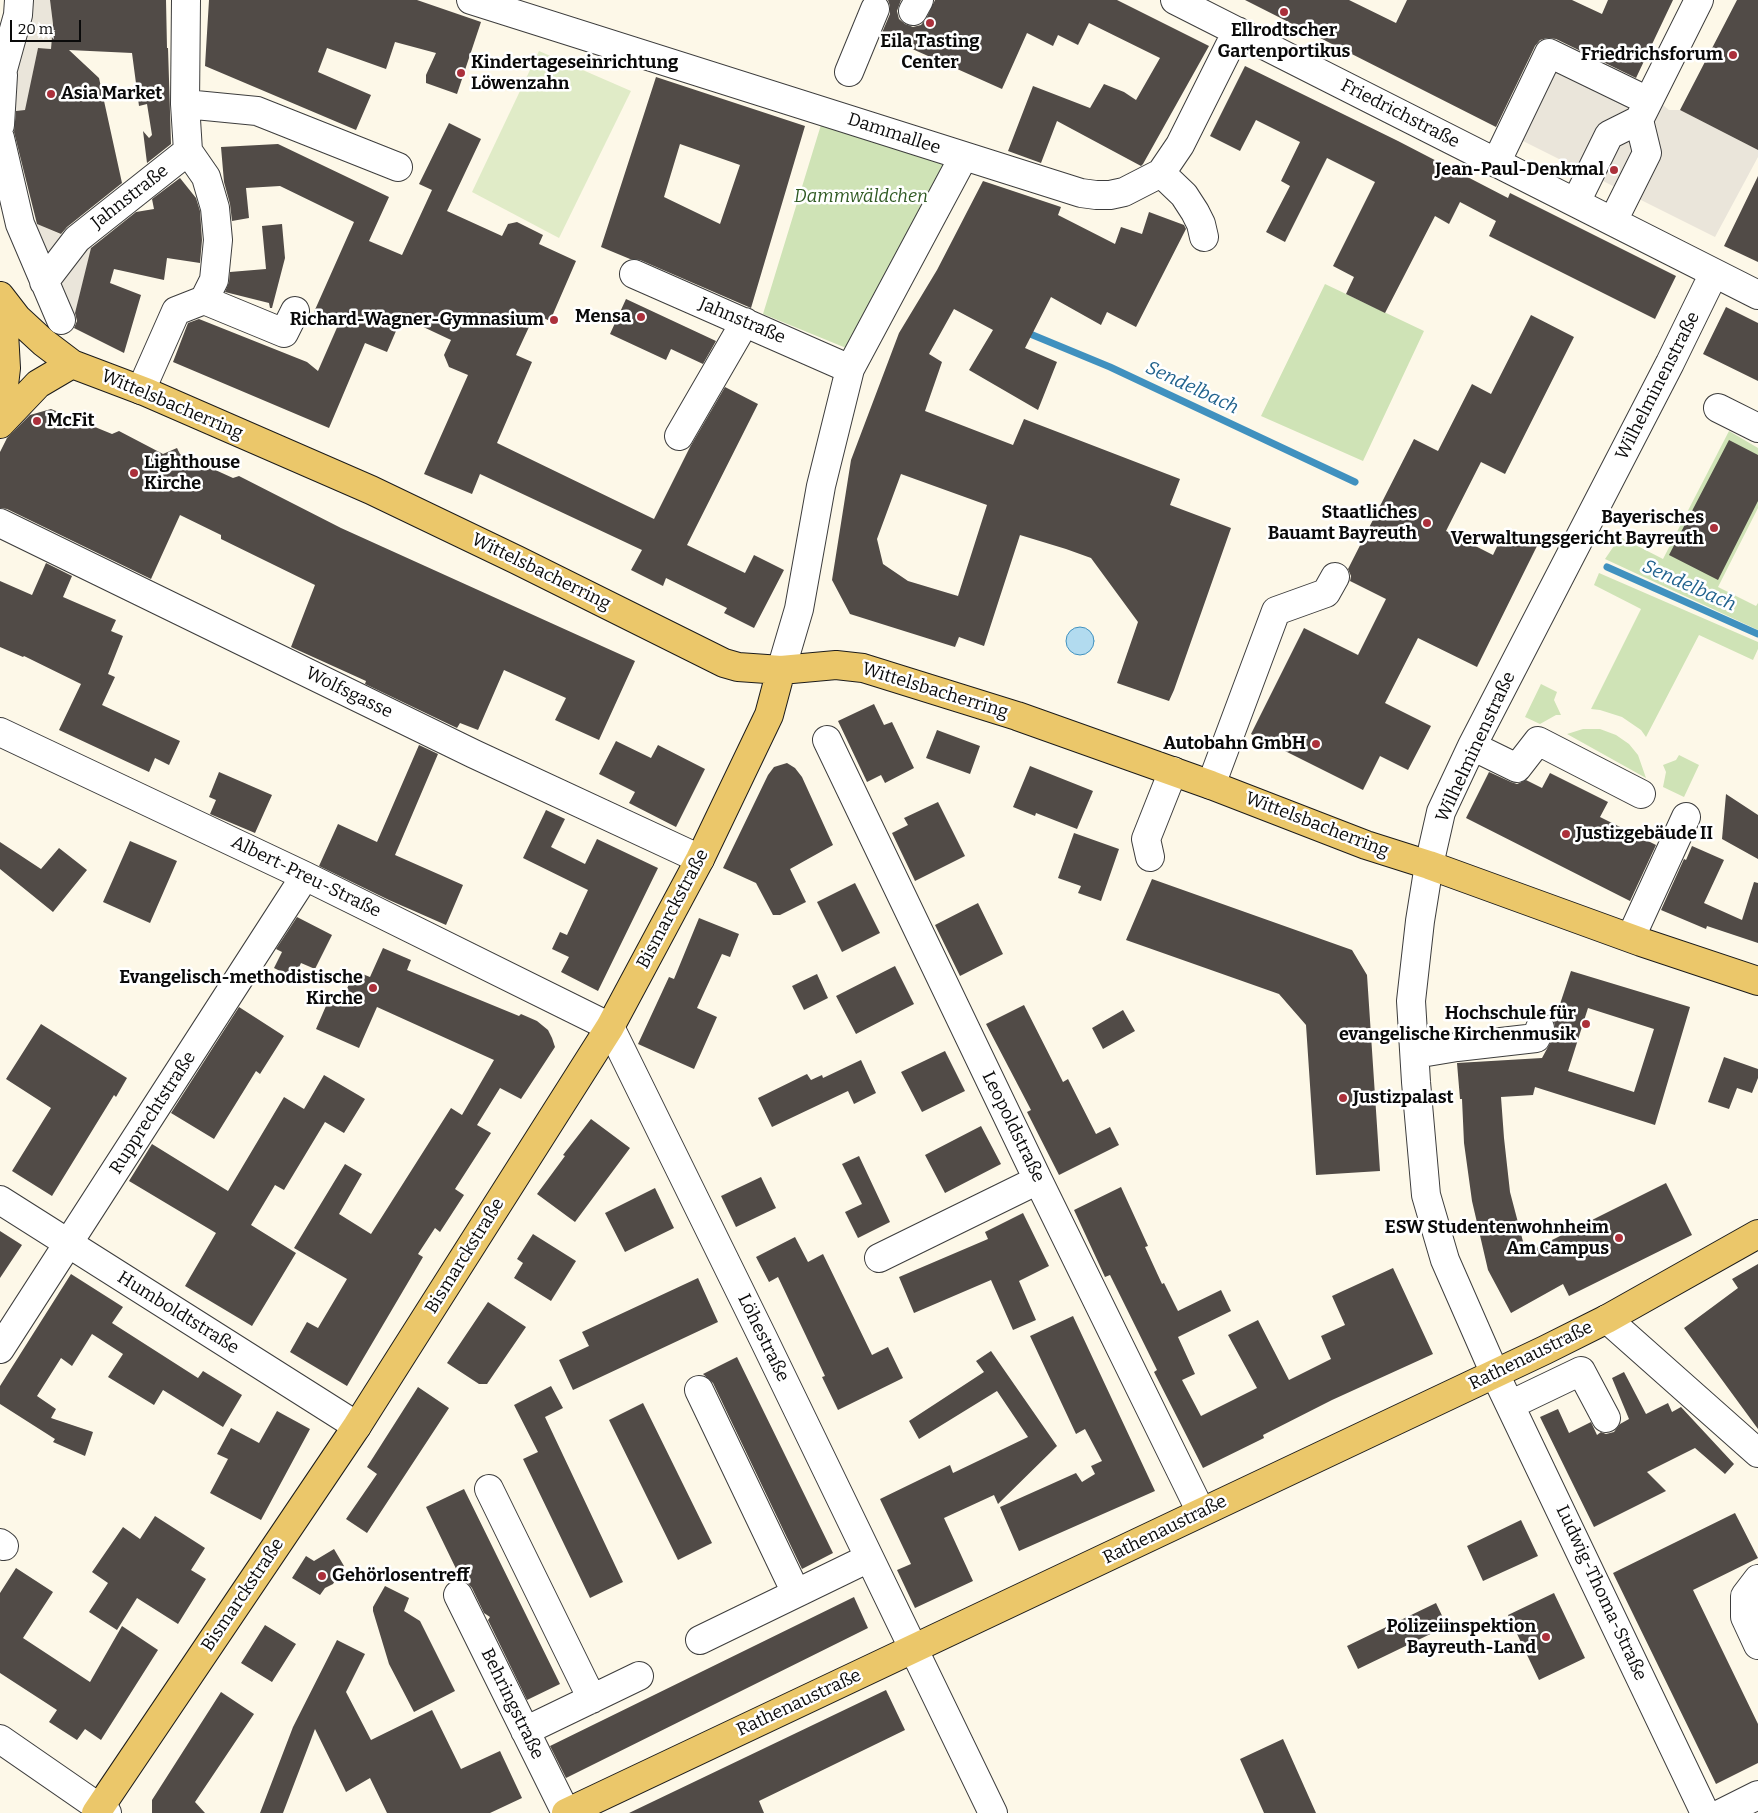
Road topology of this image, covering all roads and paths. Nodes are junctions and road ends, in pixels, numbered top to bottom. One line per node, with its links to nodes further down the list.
1 (19, 0): 9 (street)
2 (186, 0): 10 (street)
3 (471, 0): 15 (street, Dammallee)
4 (1175, 0): 7 (street, Friedrichstraße)
5 (1699, 0): 11 (street)
6 (875, 9): 8 (street)
7 (1237, 31): 16 (street, Friedrichstraße); 18 (street, Dammallee)
8 (849, 72)
9 (1, 77): 12 (street)
10 (185, 104): 14 (street); 17 (street)
11 (1643, 111): 16 (street); 19 (street); 20 (street)
12 (0, 125)
13 (0, 138): 24 (street)
14 (188, 151): 24 (street, Jahnstraße); 27 (street)
15 (964, 156): 18 (street, Dammallee); 33 (street)
16 (1496, 163): 19 (street, Friedrichstraße)
17 (398, 167)
18 (1161, 173): 21 (street)
19 (1576, 202): 20 (street, Friedrichstraße)
20 (1613, 221): 22 (street, Friedrichstraße)
21 (1204, 237)
22 (1714, 272): 25 (street, Friedrichstraße); 45 (street, Wilhelminenstraße)
23 (634, 274): 31 (street, Jahnstraße)
24 (44, 282): 30 (street)
25 (1758, 295)
26 (0, 296): 32 (main road, Wittelsbacherring)
27 (204, 300): 28 (street); 34 (street)
28 (295, 311)
29 (0, 314): 36 (main road)
30 (61, 320)
31 (745, 322): 33 (street, Jahnstraße); 39 (street)
32 (72, 364): 34 (main road, Wittelsbacherring); 37 (main road)
33 (850, 369): 42 (street)
34 (142, 390): 42 (main road, Wittelsbacherring)
35 (1718, 408): 38 (street)
36 (0, 419)
37 (0, 424)
38 (1758, 428)
39 (679, 436)
40 (0, 523): 51 (street, Wolfsgasse)
41 (1335, 577): 47 (street)
42 (782, 670): 46 (main road, Wittelsbacherring); 51 (main road, Bismarckstraße)
43 (0, 732): 53 (street, Albert-Preu-Straße)
44 (827, 740): 59 (street, Leopoldstraße)
45 (1472, 746): 48 (street); 52 (street, Wilhelminenstraße)
46 (1174, 771): 47 (main road, Wittelsbacherring); 50 (street)
47 (1211, 785): 52 (main road, Wittelsbacherring)
48 (1641, 794)
49 (1686, 818): 54 (street)
50 (1150, 857)
51 (700, 859): 56 (main road, Bismarckstraße)
52 (1429, 865): 54 (main road, Wittelsbacherring); 58 (street, Wilhelminenstraße)
53 (305, 876): 56 (street, Albert-Preu-Straße); 62 (street, Rupprechtstraße)
54 (1630, 937): 55 (main road, Wittelsbacherring)
55 (1758, 980)
56 (610, 1027): 70 (main road, Bismarckstraße); 74 (street, Löhestraße)
57 (1540, 1028): 58 (street)
58 (1414, 1054): 66 (street, Wilhelminenstraße)
59 (1038, 1180): 63 (street); 73 (street, Leopoldstraße)
60 (0, 1200): 62 (street, Humboldtstraße)
61 (1758, 1234): 64 (main road, Rathenaustraße)
62 (68, 1243): 65 (street, Rupprechtstraße); 70 (street, Humboldtstraße)
63 (878, 1258)
64 (1607, 1319): 66 (main road, Rathenaustraße); 71 (street)
65 (0, 1348)
66 (1495, 1374): 68 (street, Ludwig-Thoma-Straße); 73 (main road, Rathenaustraße)
67 (699, 1390): 76 (street)
68 (1510, 1405): 69 (street); 89 (street, Ludwig-Thoma-Straße)
69 (1606, 1418)
70 (357, 1426): 86 (main road, Bismarckstraße)
71 (1758, 1453)
72 (489, 1490): 82 (street)
73 (1201, 1512): 80 (main road, Rathenaustraße)
74 (869, 1558): 76 (street); 80 (street, Löhestraße)
75 (1758, 1579): 79 (street)
76 (796, 1593): 78 (street)
77 (458, 1595): 83 (street, Behringstraße)
78 (700, 1640)
79 (1758, 1645)
80 (913, 1650): 87 (main road, Rathenaustraße); 88 (street, Löhestraße)
81 (638, 1676): 82 (street)
82 (592, 1699): 83 (street)
83 (525, 1731): 87 (street, Behringstraße)
84 (0, 1739): 86 (street)
85 (1758, 1795): 90 (street)
86 (101, 1811)
87 (566, 1813)
88 (992, 1813)
89 (1705, 1813)
90 (1722, 1813)

